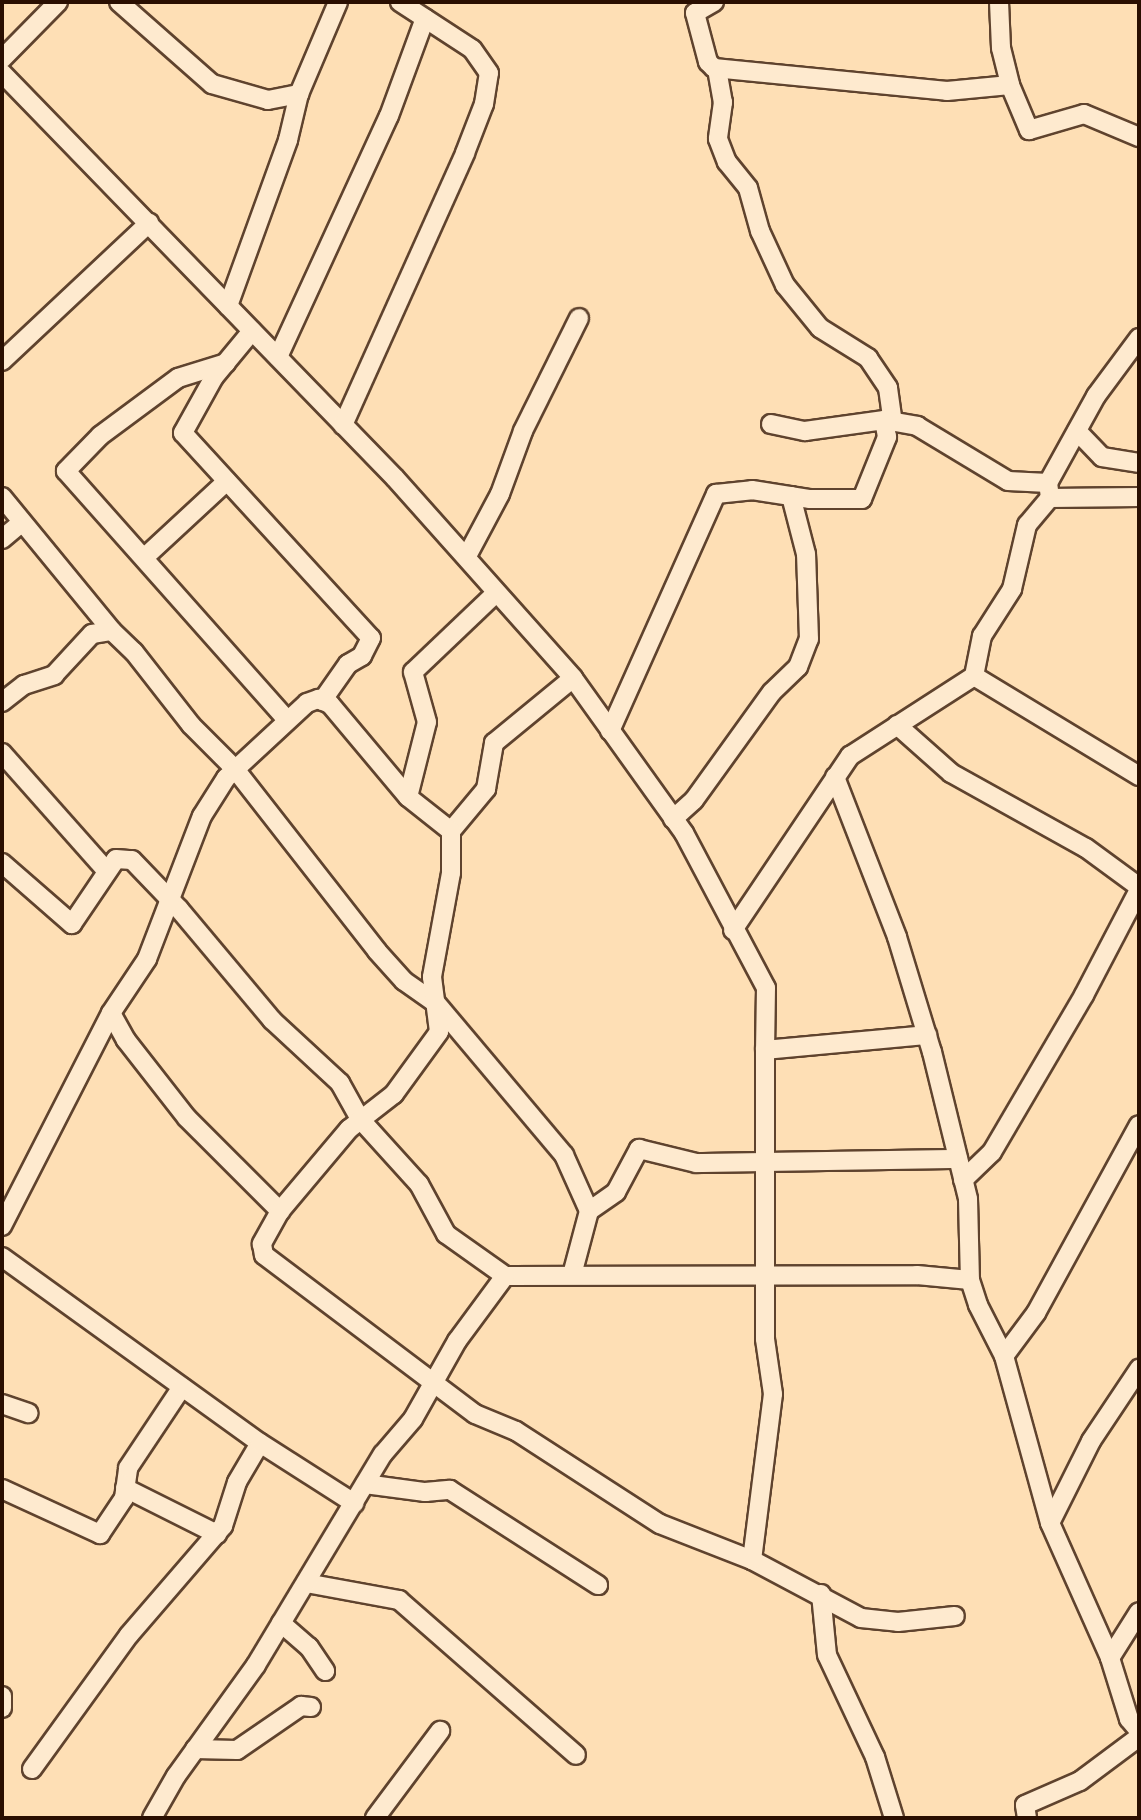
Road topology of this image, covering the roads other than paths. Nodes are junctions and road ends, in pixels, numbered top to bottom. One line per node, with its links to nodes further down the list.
1 (58, 2): 8 (street)
2 (119, 2): 12 (street)
3 (338, 2): 12 (street)
4 (400, 2): 7 (street)
5 (714, 2): 9 (street)
6 (999, 2): 11 (street)
7 (425, 18): 19 (street); 24 (street)
8 (2, 59)
9 (717, 69): 11 (street); 22 (street)
10 (2, 73): 14 (street)
11 (1010, 85): 13 (street)
12 (299, 94): 15 (street)
13 (1139, 136)
14 (149, 223): 15 (street); 20 (street)
15 (228, 306): 17 (street)
16 (579, 318): 35 (street)
17 (253, 331): 19 (street); 21 (street)
18 (1139, 338): 25 (street)
19 (278, 357): 24 (street)
20 (2, 361)
21 (226, 363): 27 (street); 34 (street)
22 (888, 421): 23 (street); 28 (street); 29 (street)
23 (771, 424)
24 (343, 425): 35 (street)
25 (1077, 431): 26 (street); 28 (street)
26 (1139, 463)
27 (227, 481): 34 (street); 40 (street)
28 (1049, 491): 31 (street); 38 (street)
29 (791, 496): 44 (street); 50 (street)
30 (2, 497): 32 (street)
31 (1139, 497)
32 (22, 522): 33 (street); 37 (street)
33 (2, 539)
34 (146, 556): 42 (street)
35 (467, 556): 36 (street)
36 (496, 593): 39 (street); 49 (street)
37 (112, 631): 41 (street); 46 (street)
38 (974, 676): 43 (street); 48 (street)
39 (573, 678): 44 (street); 51 (street)
40 (322, 701): 42 (street); 49 (street)
41 (2, 702)
42 (286, 719): 46 (street)
43 (897, 725): 47 (street); 54 (street)
44 (610, 731): 50 (street)
45 (2, 752): 53 (street)
46 (235, 769): 55 (street); 57 (street)
47 (835, 776): 56 (street); 59 (street)
48 (1139, 776)
49 (408, 797): 51 (street)
50 (673, 818): 56 (street)
51 (452, 831): 57 (street)
52 (3, 867): 53 (street)
53 (106, 870): 55 (street)
54 (1139, 889): 65 (street)
55 (170, 899): 58 (street); 61 (street)
56 (733, 930): 60 (street)
57 (436, 1003): 61 (street); 67 (street)
58 (111, 1013): 66 (street); 68 (street)
59 (926, 1035): 60 (street); 63 (street)
60 (765, 1050): 64 (street)
61 (360, 1119): 66 (street); 71 (street)
62 (1139, 1125): 74 (street)
63 (958, 1159): 64 (street); 65 (street)
64 (762, 1164): 67 (street); 72 (street)
65 (963, 1180): 73 (street)
66 (280, 1211): 76 (street)
67 (589, 1211): 70 (street)
68 (2, 1226)
69 (2, 1257): 77 (street)
70 (572, 1275): 71 (street); 72 (street)
71 (505, 1276): 76 (street)
72 (766, 1277): 73 (street); 87 (street)
73 (970, 1280): 74 (street)
74 (1004, 1356): 85 (street)
75 (1139, 1368): 85 (street)
76 (431, 1381): 81 (street); 87 (street)
77 (182, 1387): 80 (street); 82 (street)
78 (2, 1404): 79 (street)
79 (28, 1413)
80 (260, 1443): 84 (street); 86 (street)
81 (365, 1484): 84 (street); 89 (street)
82 (125, 1488): 83 (street); 86 (street)
83 (2, 1489)
84 (354, 1503): 88 (street)
85 (1050, 1523): 94 (street)
86 (217, 1534): 104 (street)
87 (752, 1560): 90 (street)
88 (306, 1583): 93 (street); 103 (street)
89 (598, 1585)
90 (821, 1594): 92 (street); 107 (street)
91 (1139, 1612): 94 (street)
92 (955, 1616)
93 (281, 1623): 95 (street); 102 (street)
94 (1110, 1658): 99 (street)
95 (325, 1671)
96 (2, 1696): 98 (street)
97 (311, 1707): 102 (street)
98 (2, 1708)
99 (1136, 1722)
100 (440, 1731): 106 (street)
101 (1139, 1737): 108 (street)
102 (195, 1749): 105 (street)
103 (576, 1755)
104 (33, 1769)
105 (152, 1818)
106 (375, 1818)
107 (894, 1818)
108 (1027, 1818)

